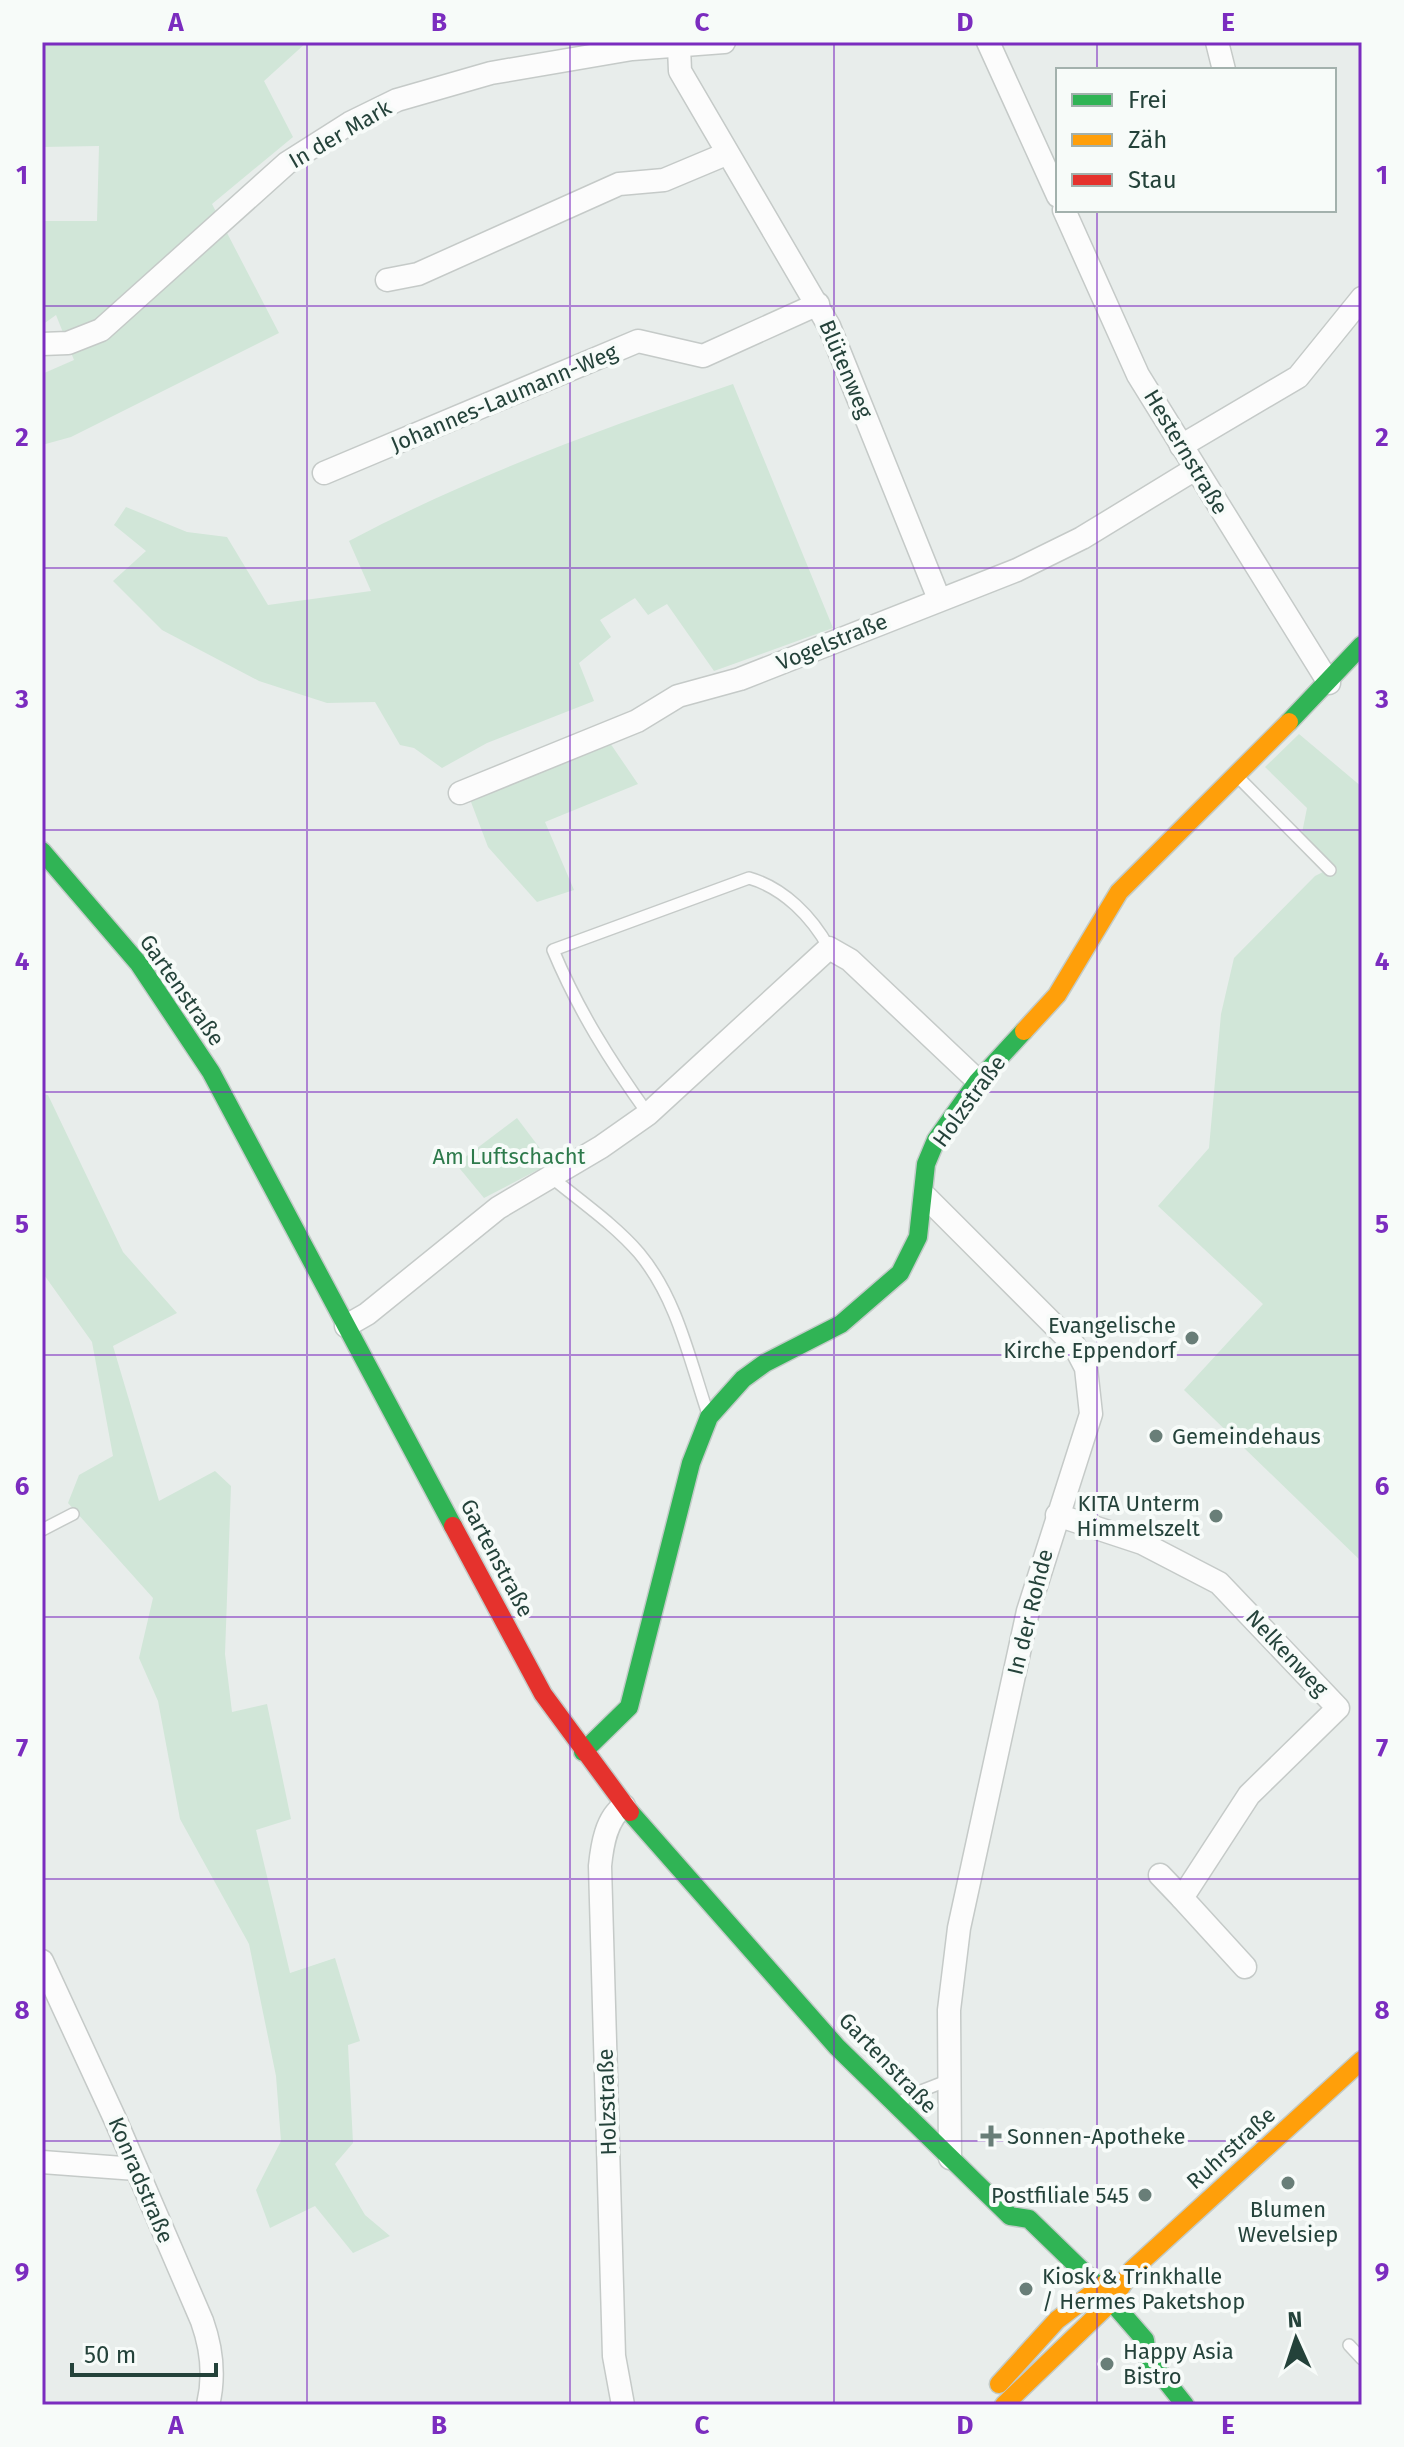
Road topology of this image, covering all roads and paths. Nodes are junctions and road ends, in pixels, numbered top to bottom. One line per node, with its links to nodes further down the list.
1 (724, 42): 5 (street, In der Mark)
2 (988, 42): 8 (street)
3 (1217, 42): 6 (street)
4 (647, 45): 5 (street, In der Mark); 13 (street, In der Mark)
5 (679, 47): 7 (street, Blütenweg)
6 (1224, 68)
7 (726, 154): 10 (street); 12 (street, Blütenweg)
8 (1056, 192)
9 (1065, 212): 14 (street, Hesternstraße)
10 (387, 280)
11 (1362, 298): 14 (street)
12 (818, 304): 16 (street, Johannes-Laumann-Weg); 17 (street, Blütenweg)
13 (42, 344)
14 (1181, 446): 15 (street, Hesternstraße)
15 (1195, 469): 17 (street, Vogelstraße); 19 (street, Hesternstraße)
16 (324, 473)
17 (939, 599): 21 (street, Vogelstraße)
18 (1362, 645): 19 (street, Holzstraße)
19 (1329, 683): 20 (street, Holzstraße)
20 (1236, 776): 23 (lane); 25 (street, Holzstraße)
21 (460, 793)
22 (42, 851): 29 (street, Gartenstraße)
23 (1330, 870)
24 (829, 948): 25 (street); 26 (street); 26 (lane)
25 (978, 1081): 28 (street, Holzstraße)
26 (648, 1114): 27 (street)
27 (550, 1176): 29 (street); 30 (lane)
28 (925, 1196): 30 (street, Holzstraße); 32 (street, In der Rohde)
29 (346, 1326): 34 (street, Gartenstraße)
30 (709, 1417): 34 (street, Holzstraße)
31 (73, 1514): 33 (lane)
32 (1057, 1515): 37 (street, Nelkenweg); 41 (street, In der Rohde)
33 (42, 1530)
34 (583, 1752): 35 (street, Gartenstraße)
35 (624, 1806): 42 (street, Gartenstraße); 55 (street, Holzstraße)
36 (1160, 1875): 37 (street)
37 (1182, 1898): 39 (street)
38 (42, 1961): 45 (street, Konradstraße)
39 (1245, 1967)
40 (1362, 2060): 48 (street, Ruhrstraße)
41 (949, 2087): 42 (street); 43 (street, In der Rohde)
42 (902, 2113): 43 (street, Gartenstraße)
43 (950, 2158): 46 (street, Gartenstraße)
44 (42, 2162): 45 (street)
45 (136, 2169): 54 (street, Konradstraße)
46 (1010, 2216): 47 (street, Gartenstraße); 49 (street, Gartenstraße)
47 (1019, 2239)
48 (1132, 2270): 49 (street, Ruhrstraße); 51 (street, Ruhrstraße)
49 (1098, 2286): 50 (street, Ruhrstraße); 51 (street)
50 (1078, 2294): 51 (street); 56 (street, Ruhrstraße)
51 (1104, 2308): 57 (street, Ruhrstraße); 58 (street)
52 (1349, 2345): 53 (lane)
53 (1362, 2359)
54 (208, 2405)
55 (623, 2405)
56 (988, 2405)
57 (1004, 2405)
58 (1185, 2405)

